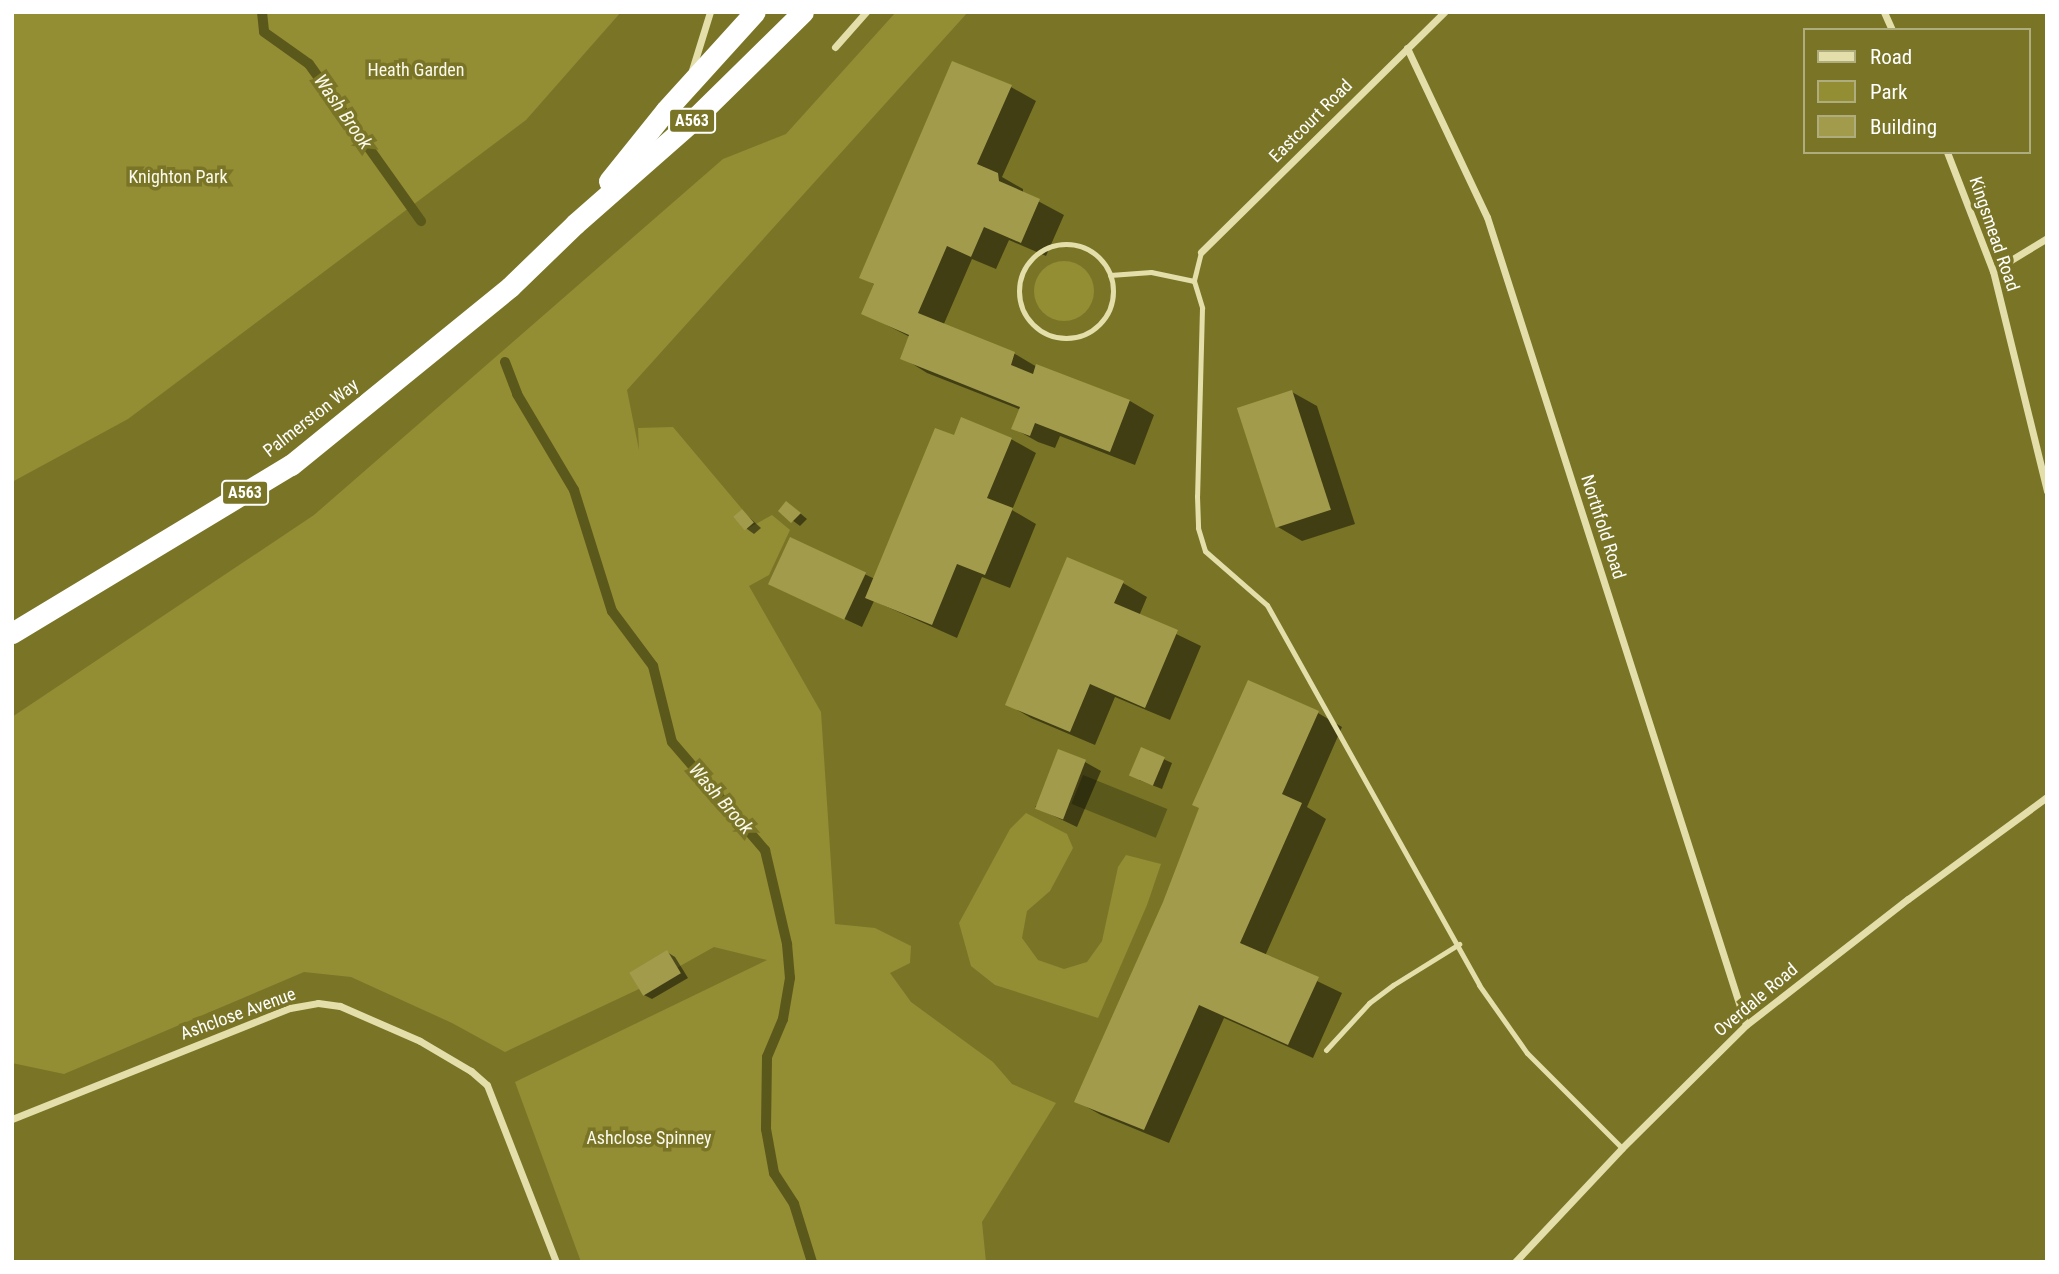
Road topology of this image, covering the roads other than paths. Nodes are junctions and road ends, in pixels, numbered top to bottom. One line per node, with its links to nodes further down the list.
1 (710, 12): 10 (street)
2 (755, 12): 10 (highway, Palmerston Way / A563)
3 (803, 12): 12 (highway, Palmerston Way / A563)
4 (866, 12): 8 (street)
5 (1444, 12): 9 (street, Eastcourt Road)
6 (1884, 12): 7 (street)
7 (1891, 28)
8 (835, 47)
9 (1408, 48): 14 (street, Eastcourt Road); 22 (street, Northfold Road)
10 (682, 93): 12 (highway, Palmerston Way / A563)
11 (1948, 154): 15 (street, Kingsmead Road)
12 (575, 224): 19 (highway, Palmerston Way / A563)
13 (2047, 238): 15 (street)
14 (1201, 252): 17 (lane)
15 (1993, 271): 18 (street, Kingsmead Road)
16 (1110, 275): 16 (lane); 17 (lane)
17 (1194, 281): 21 (lane)
18 (2047, 491)
19 (12, 633)
20 (2047, 797): 22 (street, Overdale Road)
21 (1459, 944): 23 (lane); 25 (lane)
22 (1746, 1025): 25 (street, Overdale Road)
23 (1326, 1050)
24 (12, 1119): 26 (street, Ashclose Avenue)
25 (1622, 1148): 27 (street, Overdale Road)
26 (556, 1262)
27 (1515, 1262)

